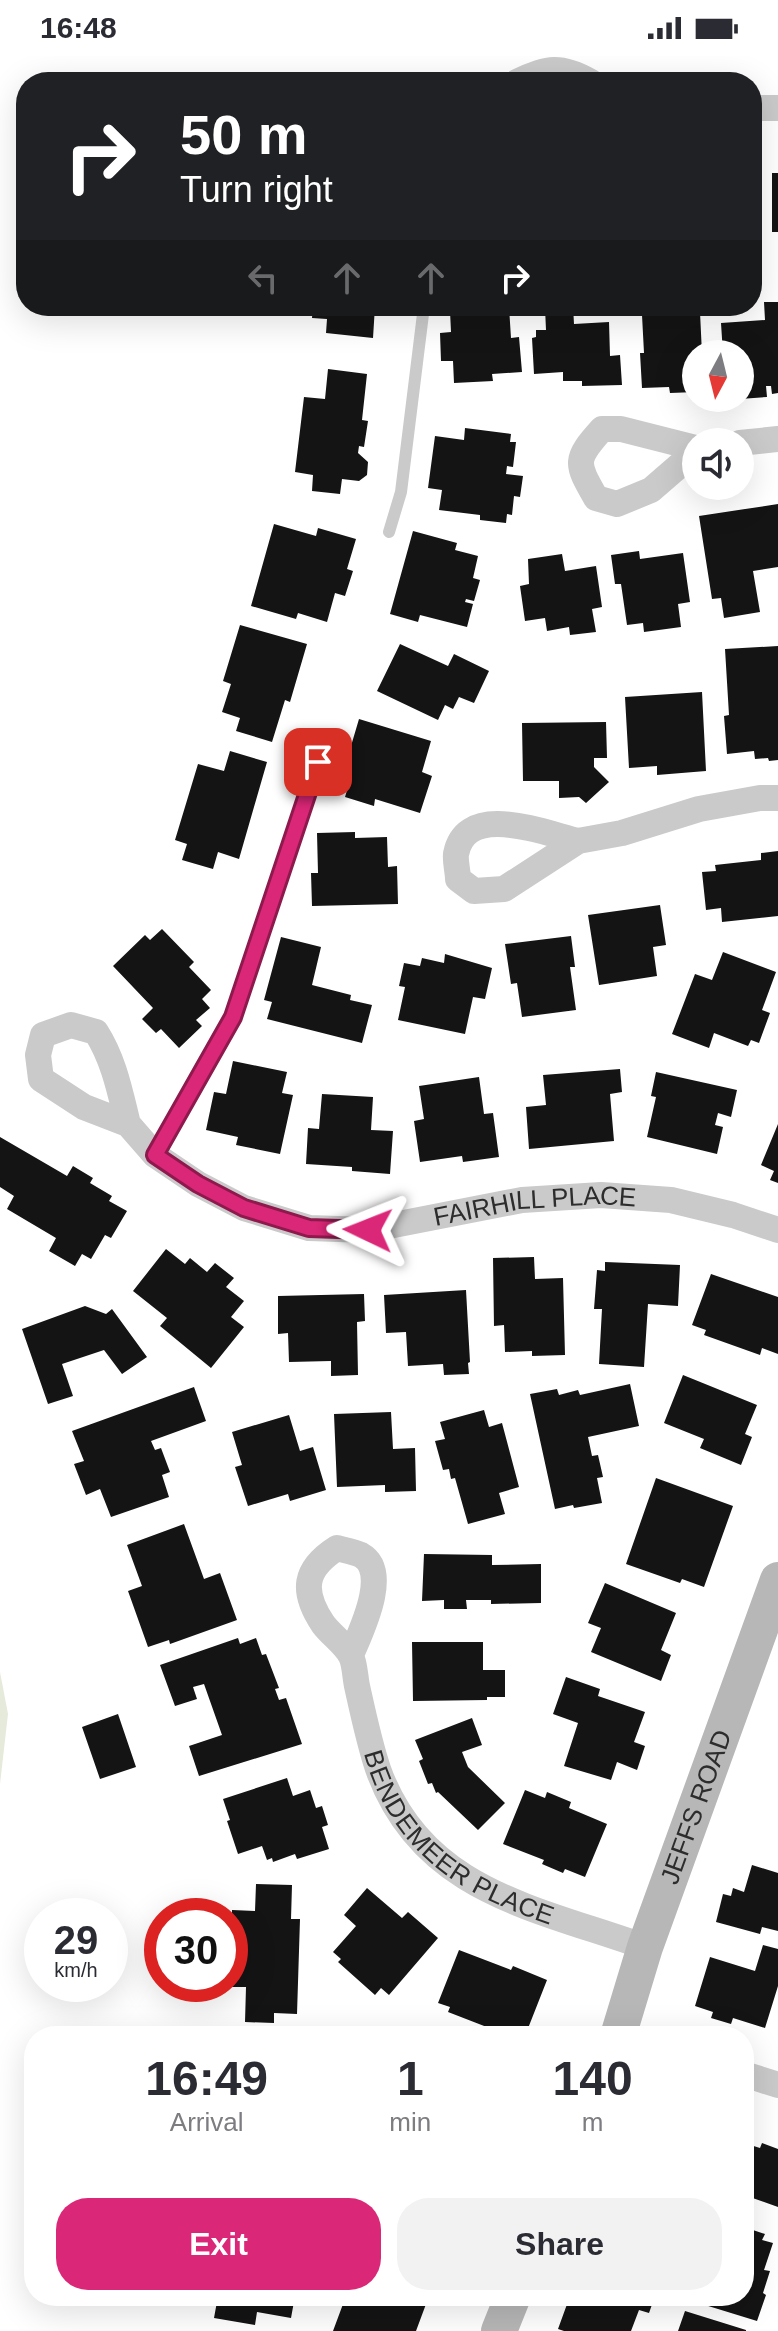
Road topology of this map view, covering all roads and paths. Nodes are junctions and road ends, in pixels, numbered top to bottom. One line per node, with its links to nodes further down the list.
1 (540, 72): 2 (street)
2 (565, 72)
3 (423, 316): 6 (lane)
4 (778, 439): 5 (street)
5 (754, 442)
6 (389, 532)
7 (318, 762): 11 (lane)
8 (778, 798): 9 (street)
9 (578, 841)
10 (128, 1124): 11 (street, FAIRHILL PLACE)
11 (155, 1155): 12 (street, FAIRHILL PLACE)
12 (778, 1230)
13 (778, 1580): 14 (street, JEFFS ROAD)
14 (767, 1642): 16 (street, JEFFS ROAD)
15 (351, 1655): 16 (street, BENDEMEER PLACE)
16 (645, 1947): 17 (street, JEFFS ROAD)
17 (627, 2026)
18 (754, 2077): 19 (street)
19 (778, 2085)
20 (509, 2306): 21 (street)
21 (499, 2331)

